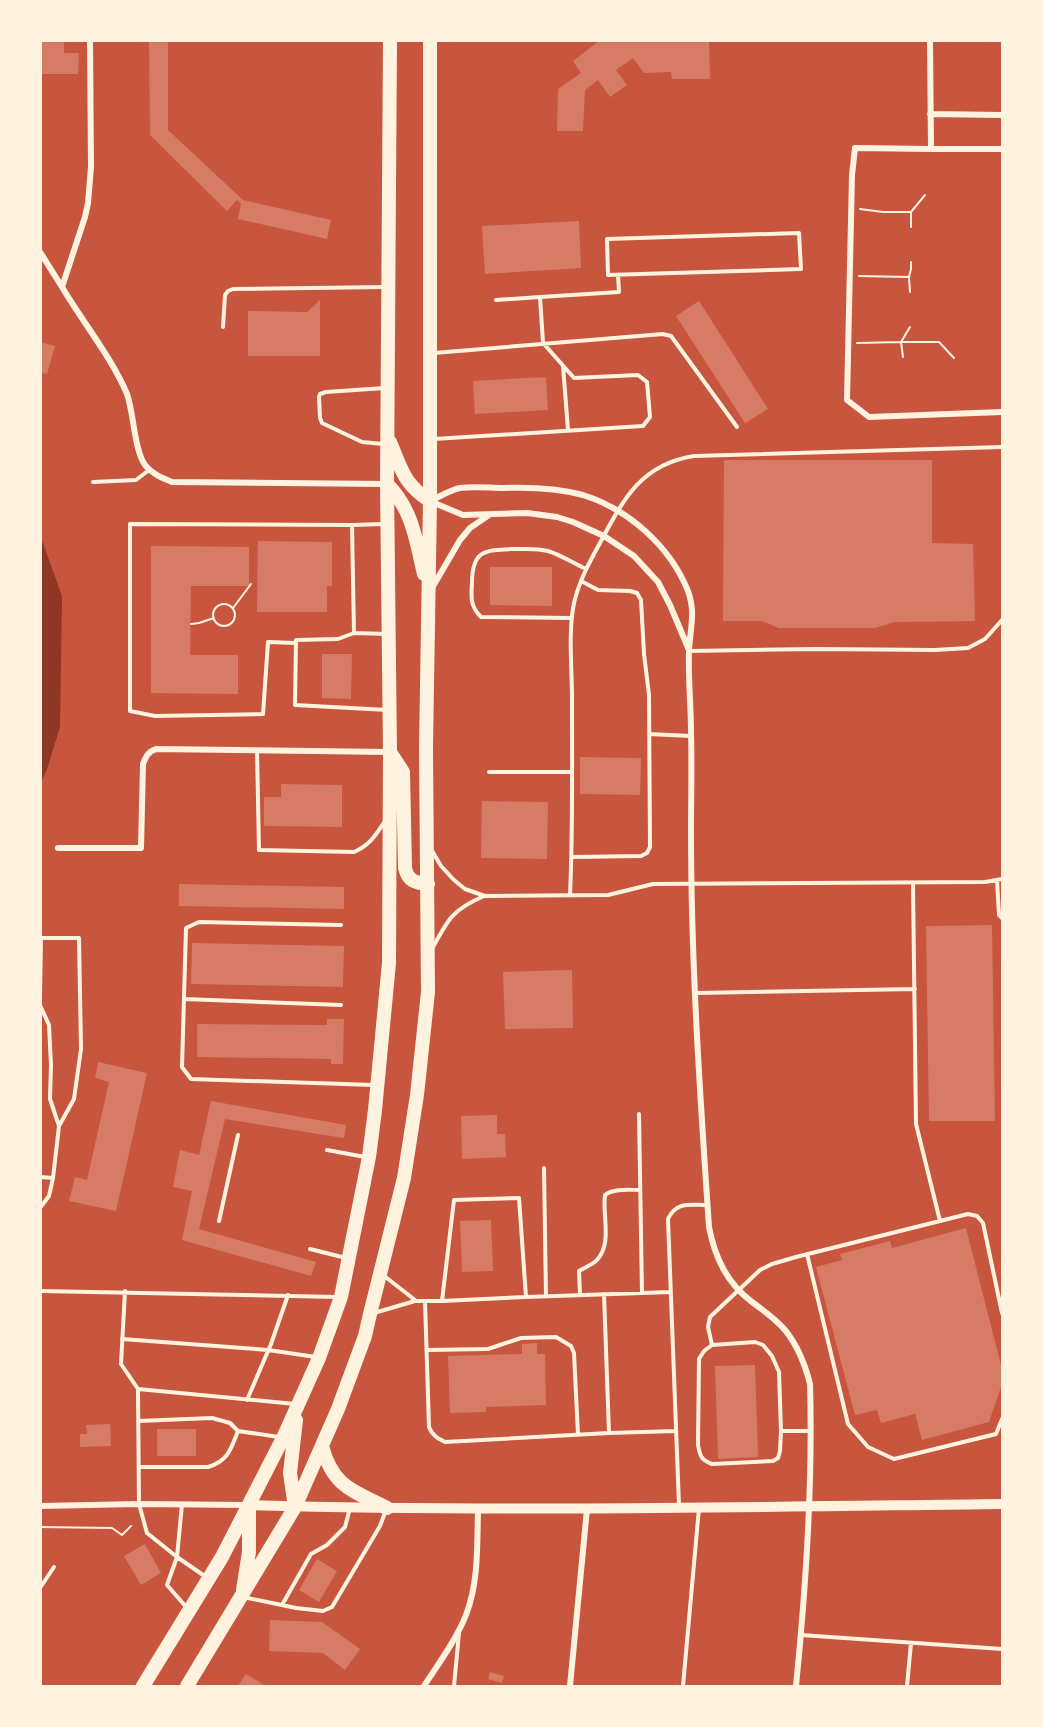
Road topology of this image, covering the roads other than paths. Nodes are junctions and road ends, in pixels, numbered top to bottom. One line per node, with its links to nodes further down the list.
1 (90, 40): 11 (street)
2 (390, 40): 12 (highway)
3 (430, 40): 17 (highway)
4 (930, 40): 5 (street)
5 (930, 114): 6 (street); 7 (street)
6 (1002, 115)
7 (931, 149): 8 (street); 20 (street)
8 (1002, 149)
9 (40, 252): 11 (street)
10 (618, 275): 10 (lane); 13 (lane)
11 (62, 287): 26 (street)
12 (389, 287): 15 (lane); 19 (highway)
13 (540, 297): 14 (lane); 16 (lane)
14 (496, 300)
15 (223, 327)
16 (543, 343): 17 (lane); 18 (lane); 21 (lane)
17 (430, 353): 23 (highway)
18 (562, 365): 22 (lane); 22 (lane)
19 (389, 388): 24 (highway); 24 (lane)
20 (1002, 412)
21 (737, 427)
22 (568, 430): 23 (lane)
23 (430, 439): 29 (highway)
24 (388, 441): 28 (highway); 29 (highway)
25 (1002, 447): 30 (lane)
26 (149, 470): 27 (lane); 28 (street)
27 (93, 482)
28 (387, 484): 32 (highway); 37 (highway)
29 (430, 501): 30 (street); 31 (street); 37 (highway)
30 (617, 511): 34 (lane); 43 (street)
31 (491, 514): 34 (street); 37 (street)
32 (388, 524): 33 (lane); 41 (highway)
33 (352, 525): 40 (lane); 42 (lane)
34 (603, 536): 35 (lane); 43 (street)
35 (586, 569): 36 (lane); 38 (lane)
36 (581, 581): 38 (lane); 45 (lane)
37 (429, 594): 52 (highway)
38 (572, 618): 50 (lane)
39 (1002, 620): 43 (lane)
40 (354, 633): 41 (lane); 42 (lane)
41 (389, 634): 44 (highway)
42 (296, 643): 44 (lane)
43 (689, 651): 46 (street)
44 (389, 710): 48 (highway)
45 (649, 734): 46 (lane); 54 (lane)
46 (692, 736): 56 (street)
47 (257, 750): 48 (street); 51 (lane); 53 (street)
48 (390, 752): 51 (highway); 58 (highway)
49 (489, 772): 50 (lane)
50 (572, 772): 54 (lane)
51 (389, 814): 71 (highway)
52 (428, 845): 58 (highway); 60 (lane)
53 (58, 848)
54 (572, 857): 59 (lane)
55 (1000, 879): 57 (lane); 61 (lane)
56 (691, 883): 57 (lane); 59 (lane); 66 (street)
57 (913, 883): 65 (lane)
58 (428, 884): 64 (highway)
59 (570, 895): 60 (lane)
60 (485, 896): 64 (lane)
61 (1002, 918)
62 (341, 925): 68 (lane)
63 (41, 938): 67 (lane); 73 (lane)
64 (428, 957): 88 (highway)
65 (915, 989): 66 (lane); 84 (lane)
66 (695, 993): 81 (street)
67 (40, 997)
68 (184, 999): 70 (lane); 71 (lane)
69 (40, 1005): 73 (lane)
70 (341, 1005)
71 (378, 1085): 76 (highway)
72 (639, 1114): 80 (lane)
73 (59, 1126): 79 (lane)
74 (238, 1135): 83 (lane)
75 (327, 1150): 76 (lane)
76 (369, 1157): 87 (highway)
77 (544, 1168): 98 (lane)
78 (40, 1177): 79 (lane)
79 (53, 1178): 82 (lane)
80 (640, 1190): 93 (lane); 96 (lane)
81 (708, 1205): 89 (street); 92 (lane)
82 (40, 1208)
83 (219, 1221)
84 (940, 1221): 86 (lane); 103 (lane)
85 (310, 1249): 87 (lane)
86 (807, 1254): 89 (lane); 113 (lane)
87 (350, 1259): 99 (highway)
88 (381, 1273): 100 (lane); 104 (highway)
89 (738, 1289): 106 (lane); 118 (street)
90 (40, 1291): 91 (lane)
91 (125, 1291): 95 (lane); 105 (lane)
92 (671, 1292): 93 (lane); 116 (lane)
93 (642, 1293): 94 (lane)
94 (604, 1294): 96 (lane); 119 (lane)
95 (288, 1295): 99 (lane); 107 (lane)
96 (580, 1295): 98 (lane)
97 (526, 1296): 98 (lane); 102 (lane); 102 (lane)
98 (546, 1296)
99 (341, 1297): 109 (highway)
100 (416, 1301): 101 (lane); 104 (lane)
101 (425, 1301): 102 (lane); 108 (lane)
102 (442, 1301)
103 (1002, 1313)
104 (370, 1314): 122 (highway)
105 (122, 1339): 107 (lane); 110 (lane)
106 (712, 1345): 117 (lane); 117 (lane)
107 (268, 1350): 109 (lane); 111 (lane)
108 (427, 1350): 120 (lane); 120 (lane)
109 (319, 1358): 112 (highway)
110 (138, 1389): 111 (lane); 114 (lane)
111 (247, 1400): 112 (lane)
112 (299, 1404): 121 (highway); 130 (highway)
113 (1002, 1419)
114 (138, 1421): 115 (lane); 123 (lane)
115 (238, 1431): 121 (lane); 123 (lane)
116 (676, 1431): 119 (lane); 131 (lane)
117 (781, 1431): 118 (lane)
118 (810, 1431): 129 (street)
119 (609, 1433): 120 (lane)
120 (578, 1435)
121 (283, 1438): 127 (highway)
122 (322, 1446): 130 (highway); 134 (highway)
123 (139, 1467): 124 (lane)
124 (139, 1504): 125 (street); 128 (street); 137 (lane)
125 (182, 1504): 127 (street); 137 (lane)
126 (1002, 1504): 129 (street)
127 (249, 1505): 130 (street); 139 (highway); 141 (highway)
128 (40, 1506)
129 (809, 1506): 132 (street); 145 (street)
130 (295, 1507): 133 (street); 141 (highway)
131 (679, 1507): 132 (street); 136 (street)
132 (699, 1507): 153 (lane)
133 (351, 1508): 134 (street); 142 (lane)
134 (387, 1508): 135 (street); 142 (lane)
135 (478, 1509): 136 (street); 144 (street)
136 (587, 1509): 152 (street)
137 (177, 1557): 139 (lane); 143 (lane)
138 (54, 1567): 140 (lane)
139 (209, 1579): 143 (highway)
140 (40, 1588)
141 (242, 1597): 142 (lane); 149 (highway)
142 (282, 1605)
143 (190, 1611): 148 (highway)
144 (459, 1631): 150 (street); 151 (lane)
145 (801, 1635): 146 (lane); 154 (street)
146 (911, 1643): 147 (lane); 155 (lane)
147 (1002, 1649)
148 (143, 1686)
149 (188, 1686)
150 (424, 1686)
151 (454, 1686)
152 (570, 1686)
153 (683, 1686)
154 (796, 1686)
155 (907, 1686)

